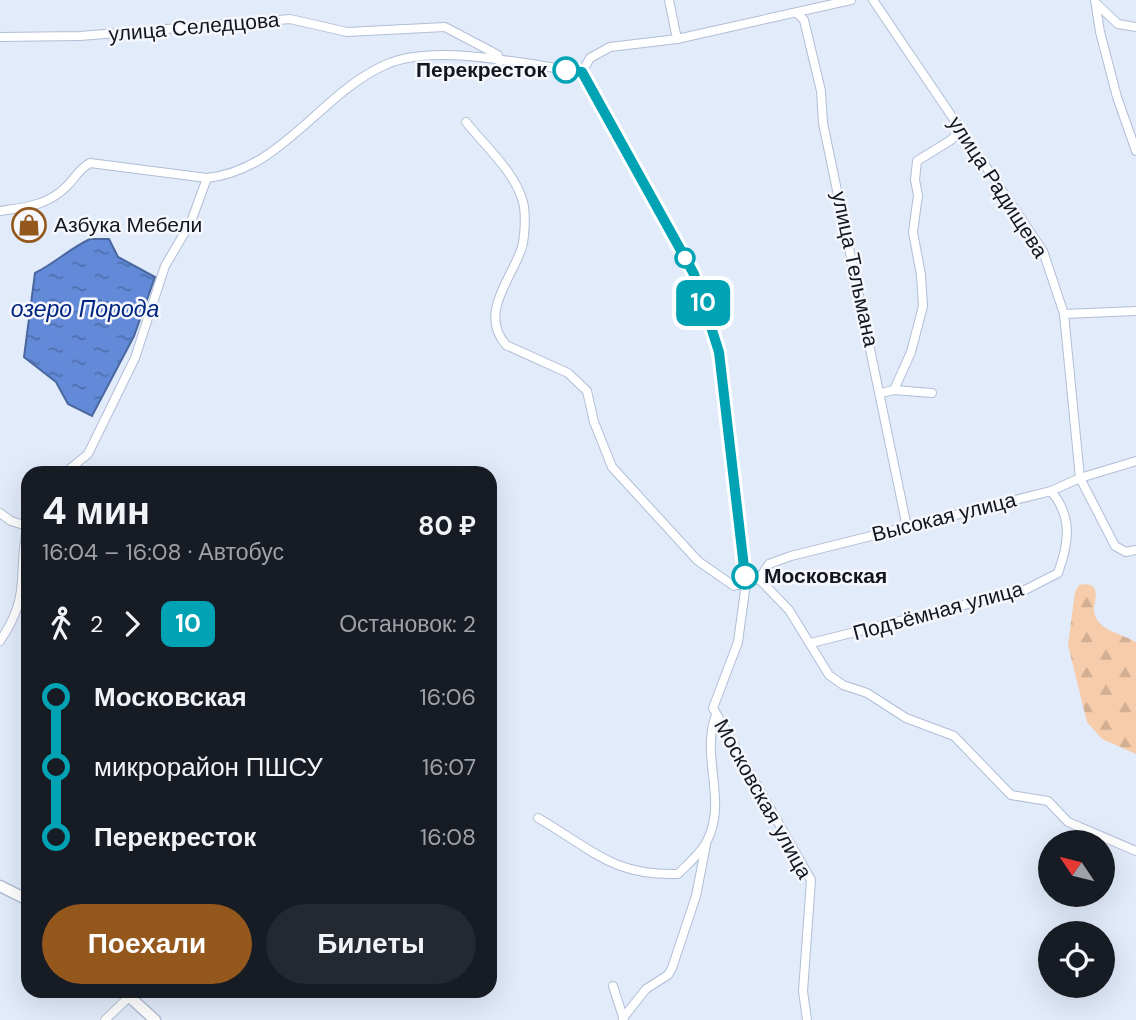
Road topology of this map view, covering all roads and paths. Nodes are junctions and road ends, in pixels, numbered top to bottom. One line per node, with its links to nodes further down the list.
1 (669, 0): 9 (street)
2 (851, 0): 4 (street)
3 (873, 0): 13 (street, улица Радищева)
4 (838, 1): 6 (street)
5 (1096, 3): 7 (street); 14 (street)
6 (797, 13): 9 (street); 20 (street, улица Тельмана)
7 (1136, 27)
8 (0, 37): 10 (street, улица Селедцова)
9 (677, 39): 11 (street)
10 (500, 62): 11 (street); 15 (street)
11 (582, 72): 31 (street, Московская улица)
12 (466, 122): 31 (street)
13 (961, 129): 18 (street, улица Радищева); 19 (street)
14 (1136, 151)
15 (207, 178): 16 (street); 23 (street)
16 (0, 211)
17 (1136, 311): 18 (street)
18 (1064, 314): 24 (street, улица Радищева)
19 (894, 390): 20 (street); 21 (street)
20 (881, 393): 28 (street, улица Тельмана)
21 (932, 393)
22 (1136, 461): 24 (street, Высокая улица)
23 (73, 466)
24 (1080, 478): 25 (street, Высокая улица); 29 (street)
25 (1051, 491): 28 (street, Высокая улица); 34 (street, Подъёмная улица)
26 (0, 513): 27 (street)
27 (21, 525)
28 (906, 527): 30 (street, Высокая улица)
29 (1136, 550)
30 (758, 579): 31 (street, Высокая улица); 34 (street)
31 (746, 583): 35 (street, Московская улица)
32 (21, 595): 33 (street)
33 (0, 641)
34 (811, 643): 38 (street)
35 (716, 715): 37 (street); 47 (street, Московская улица)
36 (538, 818): 37 (street)
37 (707, 842): 44 (street)
38 (1136, 851)
39 (0, 886): 40 (main road)
40 (21, 896)
41 (613, 986): 44 (street)
42 (122, 998): 45 (street)
43 (130, 998): 46 (main road)
44 (623, 1019)
45 (105, 1020)
46 (155, 1020)
47 (807, 1020)

